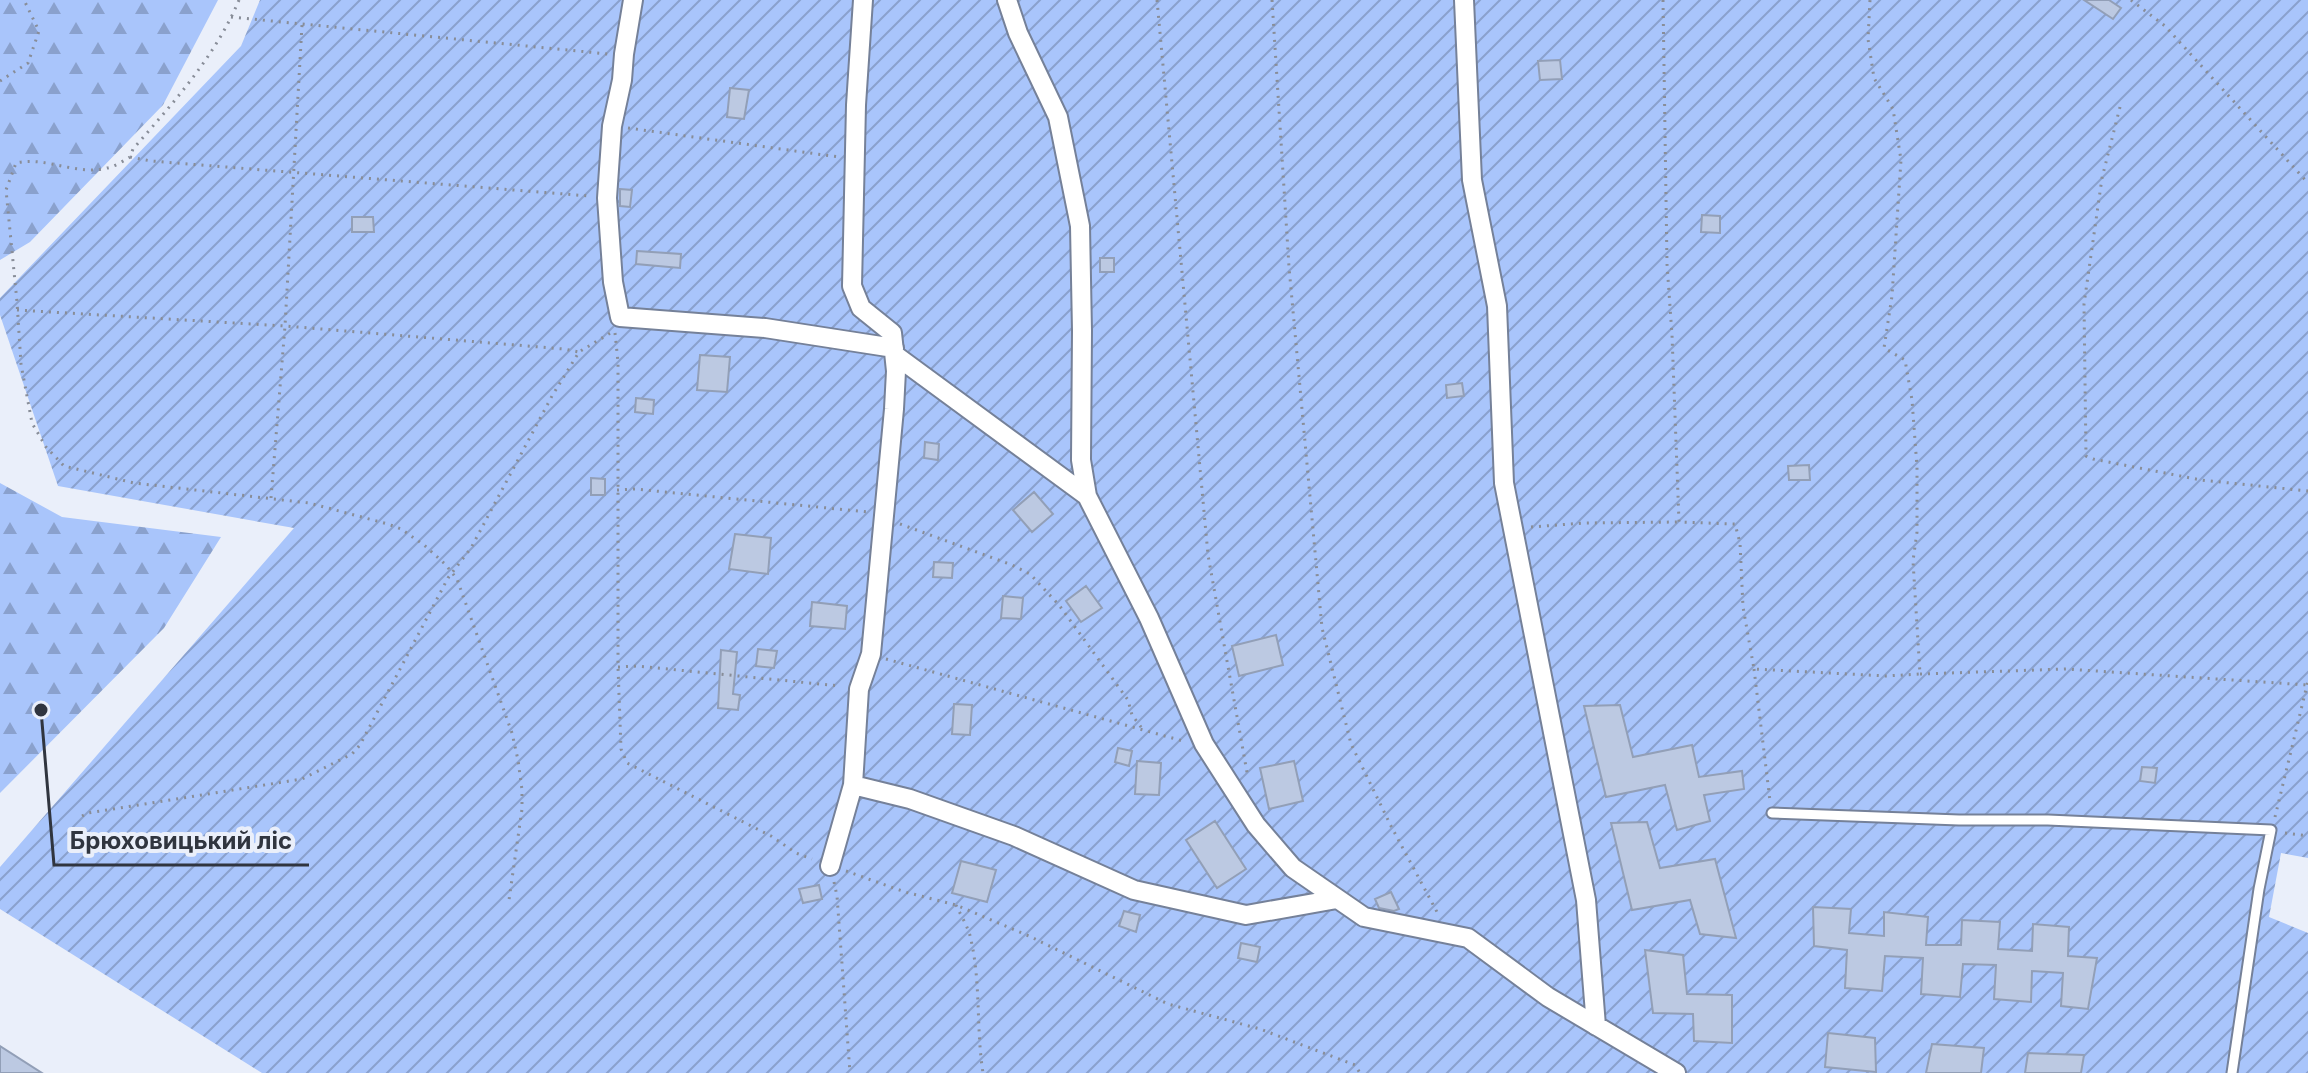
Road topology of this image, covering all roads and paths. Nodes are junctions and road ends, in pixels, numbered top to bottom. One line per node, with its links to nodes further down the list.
1 (24, 0): 15 (path)
2 (239, 0): 12 (path)
3 (633, 0): 14 (street)
4 (863, 0): 19 (street)
5 (1007, 0): 29 (street)
6 (1157, 0): 44 (path)
7 (1272, 0): 53 (path)
8 (1464, 0): 33 (street)
9 (1663, 0): 32 (path)
10 (1870, 0): 38 (path)
11 (2131, 0): 21 (path)
12 (231, 17): 13 (path); 18 (path)
13 (302, 25): 14 (path); 20 (path)
14 (624, 54): 17 (street)
15 (0, 81)
16 (2120, 107): 28 (path)
17 (612, 126): 19 (path); 22 (street)
18 (130, 157): 20 (path); 23 (path)
19 (854, 159): 26 (street)
20 (295, 171): 22 (path); 24 (path)
21 (2308, 183)
22 (607, 198): 26 (street)
23 (17, 310): 24 (path); 30 (path)
24 (285, 326): 25 (path); 30 (path)
25 (579, 352): 27 (path); 34 (path)
26 (894, 352): 29 (street); 31 (street)
27 (617, 490): 31 (path); 36 (path)
28 (2308, 491)
29 (1087, 496): 42 (street)
30 (271, 498): 34 (path)
31 (885, 515): 35 (street); 41 (path)
32 (1679, 522): 33 (path); 37 (path)
33 (1513, 528): 54 (street)
34 (452, 572): 46 (path); 51 (path)
35 (871, 654): 40 (street); 41 (path)
36 (618, 667): 40 (path); 49 (path)
37 (1754, 669): 38 (path); 45 (path)
38 (1920, 674): 39 (path)
39 (2308, 683): 47 (path)
40 (859, 689): 43 (street)
41 (1144, 731): 42 (path)
42 (1204, 744): 44 (street)
43 (853, 785): 49 (street); 50 (street)
44 (1242, 803): 50 (street)
45 (1772, 813): 47 (lane)
46 (82, 816)
47 (2271, 830): 48 (path); 59 (lane)
48 (2308, 836)
49 (830, 866): 52 (path); 55 (path)
50 (1337, 899): 53 (street)
51 (509, 900)
52 (956, 905): 56 (path); 57 (path)
53 (1447, 934): 54 (street)
54 (1596, 1026): 58 (street)
55 (850, 1073)
56 (983, 1073)
57 (1360, 1073)
58 (1676, 1073)
59 (2232, 1073)

